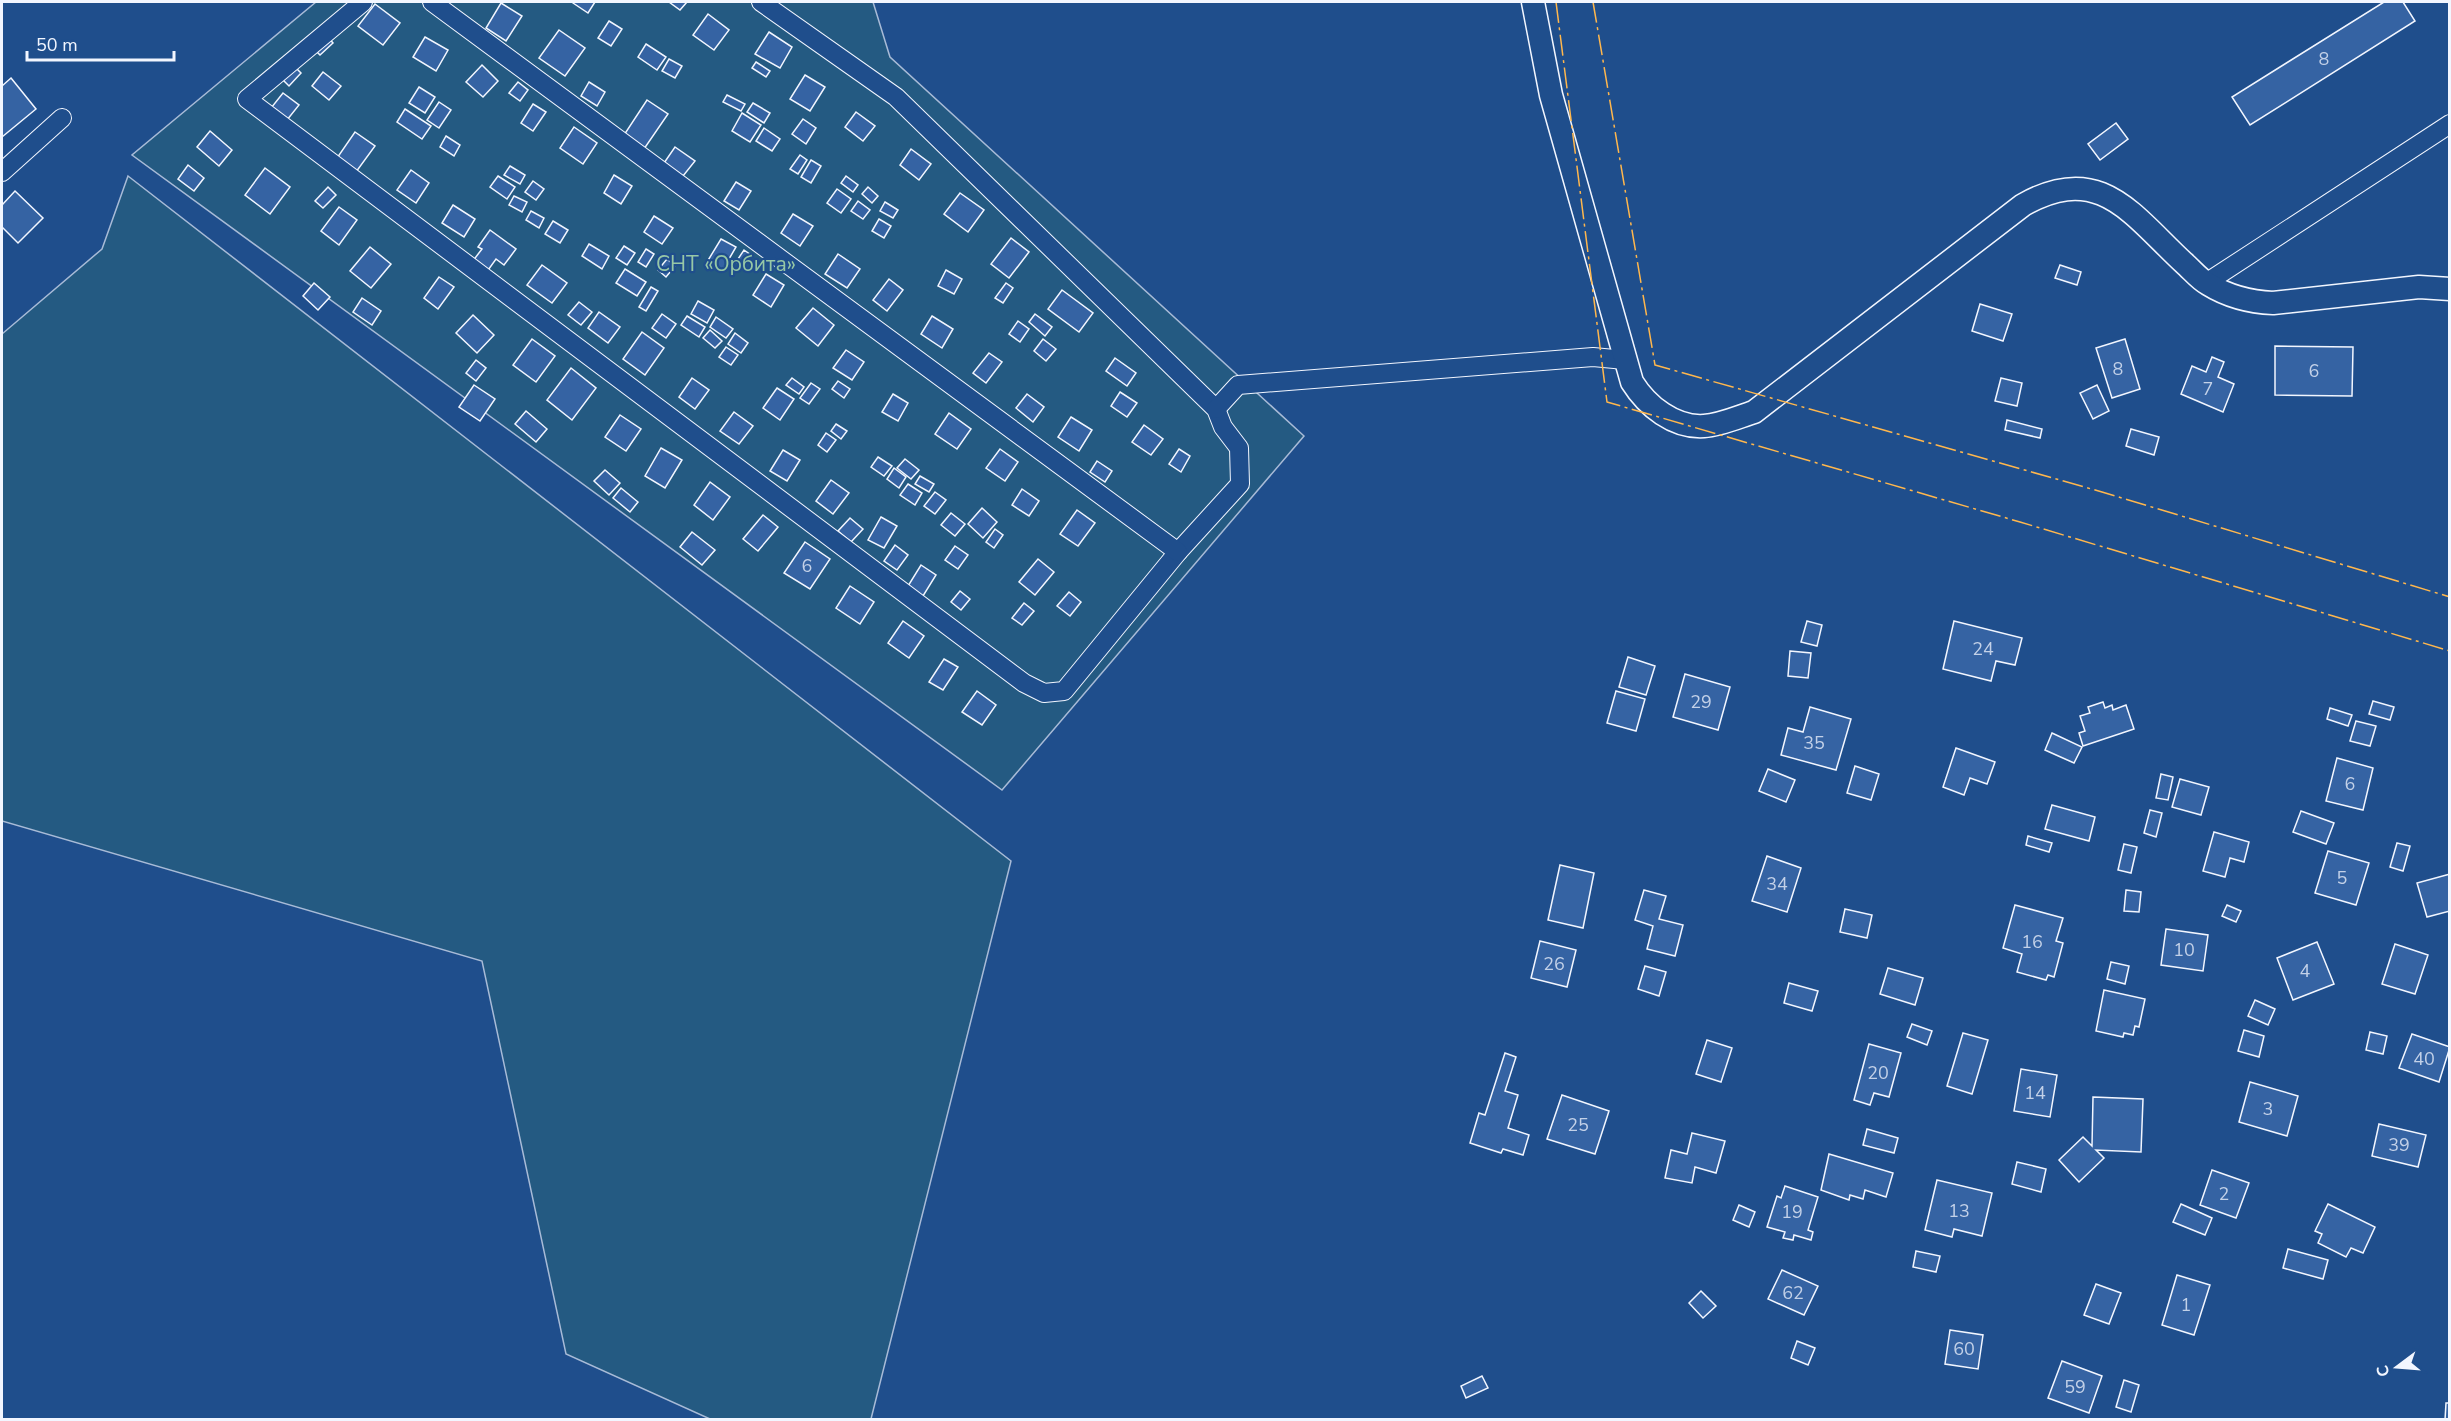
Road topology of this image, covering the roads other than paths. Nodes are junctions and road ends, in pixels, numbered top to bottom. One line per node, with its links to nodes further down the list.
1 (363, 2): 12 (street)
2 (432, 2): 12 (street)
3 (761, 2): 11 (street)
4 (1533, 2): 10 (street)
5 (62, 118): 7 (street)
6 (2450, 124): 8 (street)
7 (2, 172)
8 (2206, 283): 9 (street); 10 (street)
9 (2450, 289)
10 (1625, 360): 11 (street)
11 (1216, 409): 12 (street)
12 (1178, 552)

